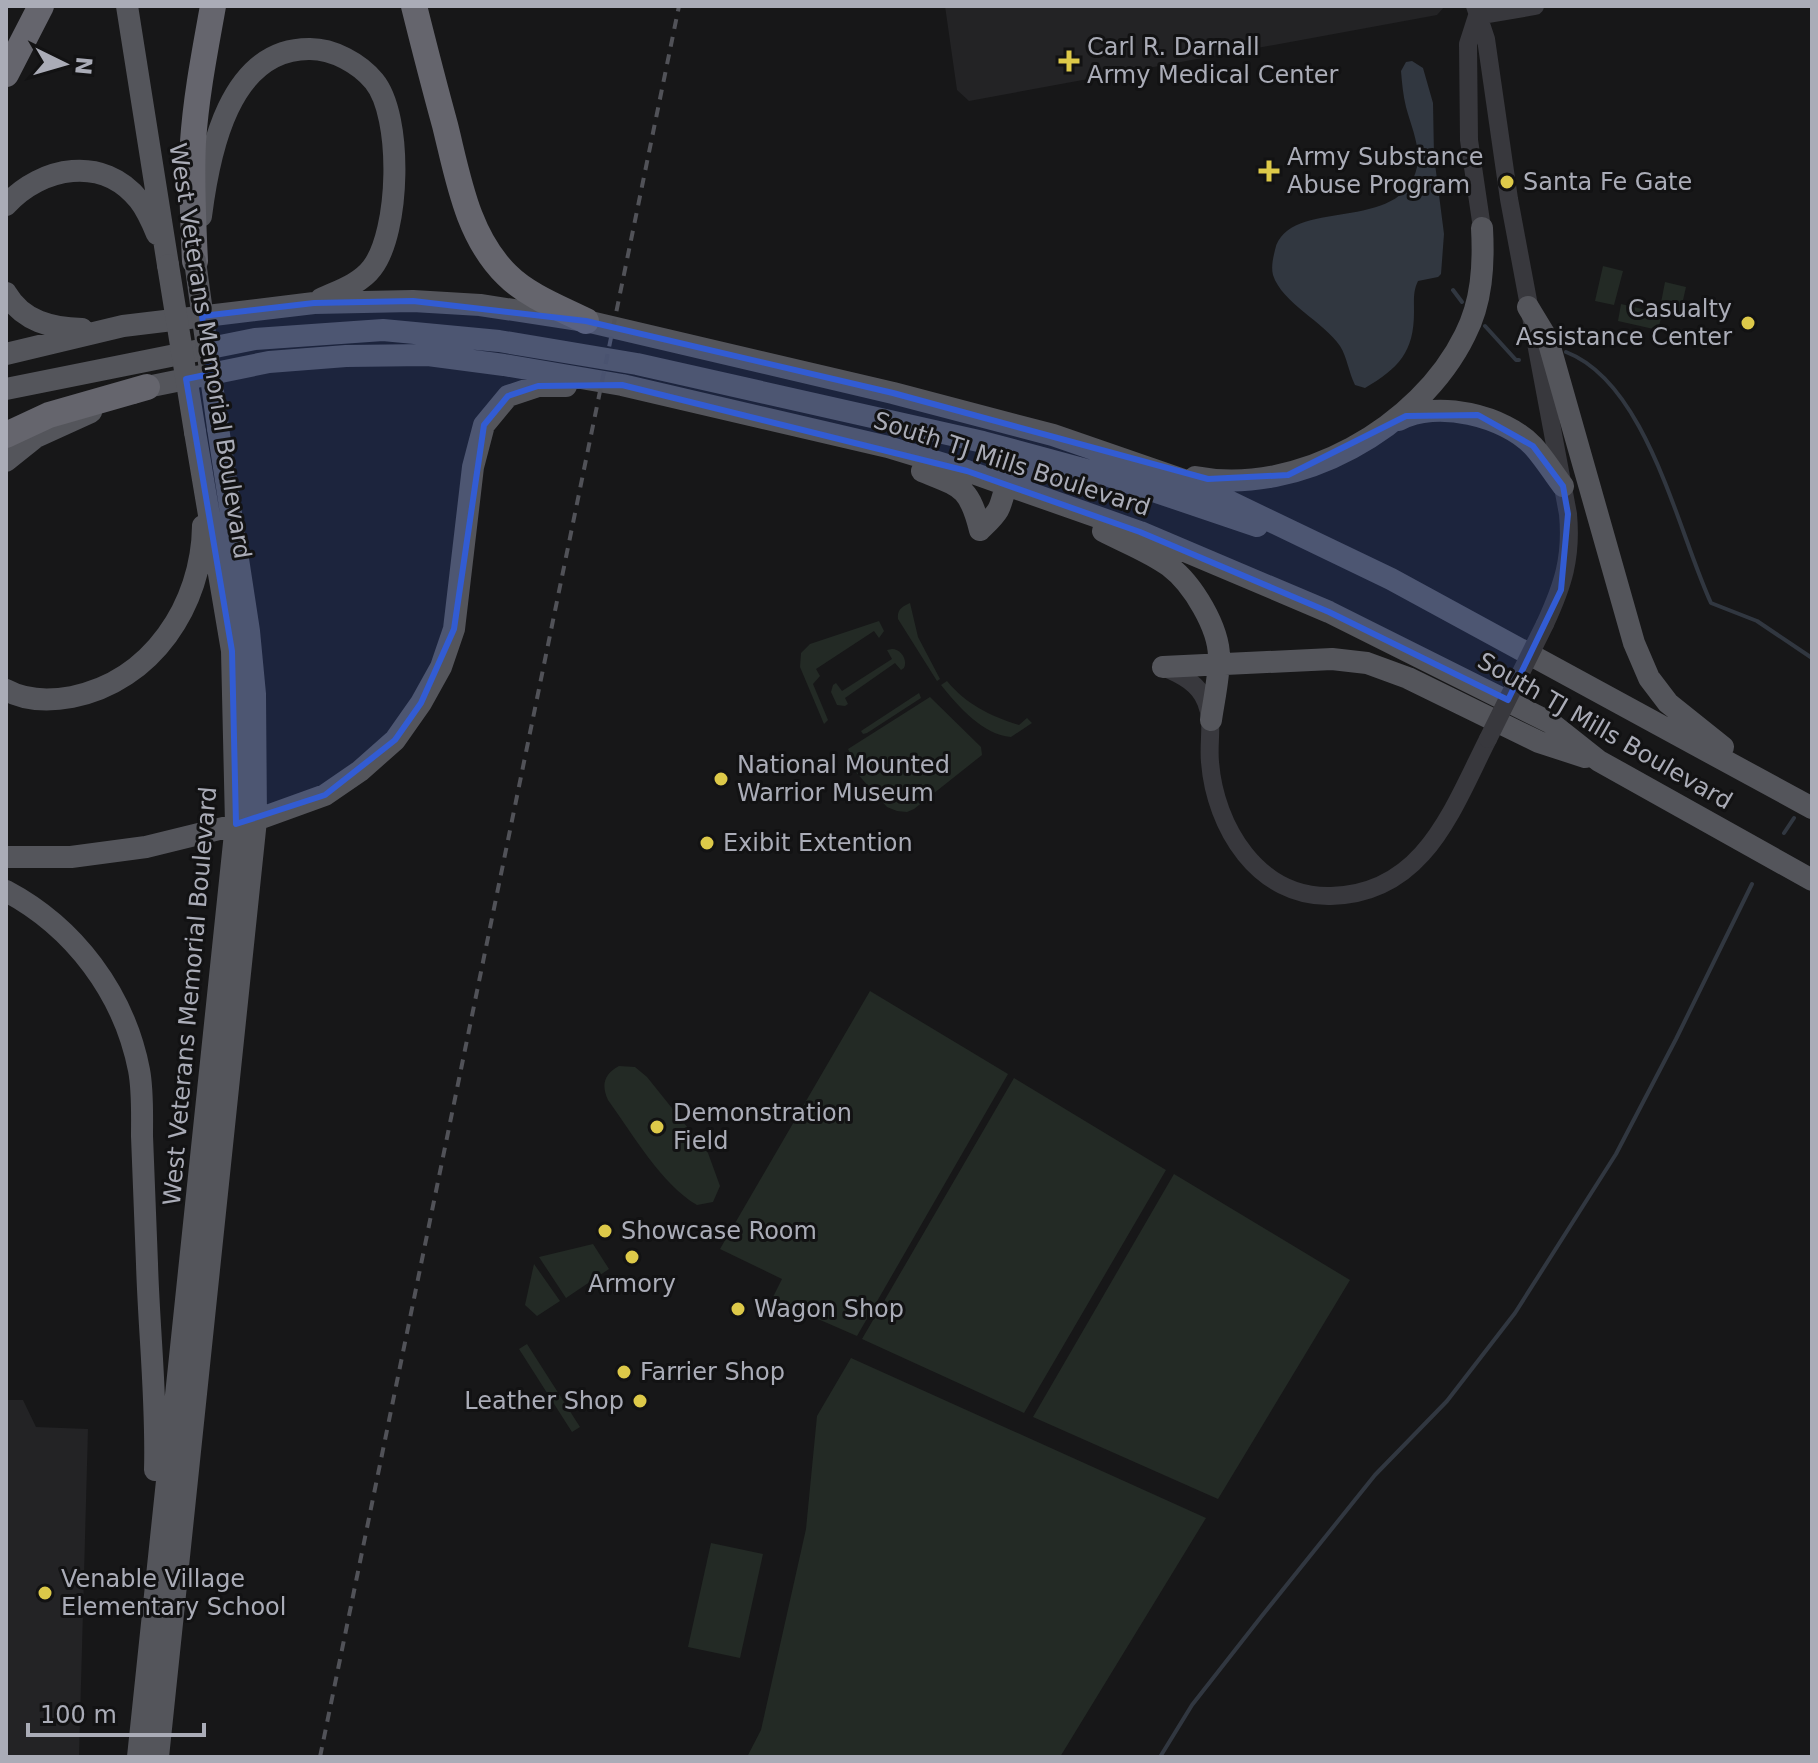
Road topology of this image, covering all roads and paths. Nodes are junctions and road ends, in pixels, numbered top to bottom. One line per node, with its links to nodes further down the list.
1 (41, 6): 7 (highway)
2 (127, 6): 10 (main road, West Veterans Memorial Boulevard)
3 (213, 6): 11 (highway)
4 (414, 6): 15 (highway)
5 (1535, 6): 6 (street)
6 (1476, 11): 9 (street); 14 (street)
7 (6, 74)
8 (6, 205): 10 (main road)
9 (1482, 228): 21 (main road)
10 (167, 259): 29 (main road, West Veterans Memorial Boulevard, bridge)
11 (195, 261): 13 (main road, West Veterans Memorial Boulevard); 38 (main road, West Veterans Memorial Boulevard, bridge)
12 (6, 293): 16 (main road)
13 (314, 303): 15 (main road, South TJ Mills Boulevard); 16 (main road, South TJ Mills Boulevard)
14 (1528, 307): 27 (street); 36 (main road)
15 (586, 321): 25 (main road, South TJ Mills Boulevard)
16 (123, 326): 17 (main road, South TJ Mills Boulevard)
17 (6, 354)
18 (622, 385): 19 (main road, South TJ Mills Boulevard); 23 (main road, South TJ Mills Boulevard); 38 (main road)
19 (147, 387): 22 (highway); 24 (main road, South TJ Mills Boulevard)
20 (6, 389): 26 (main road, South TJ Mills Boulevard)
21 (1379, 432): 25 (main road); 27 (main road)
22 (6, 435)
23 (888, 447): 28 (main road, South TJ Mills Boulevard); 28 (main road)
24 (6, 461)
25 (1149, 468): 30 (main road, South TJ Mills Boulevard)
26 (1109, 476): 28 (main road); 30 (main road, South TJ Mills Boulevard)
27 (1563, 486): 34 (street, bridge)
28 (1015, 488): 31 (main road); 35 (main road, South TJ Mills Boulevard)
29 (204, 489): 33 (main road); 38 (main road, West Veterans Memorial Boulevard)
30 (1342, 555): 36 (main road, South TJ Mills Boulevard)
31 (1218, 664): 32 (main road); 34 (main road); 35 (main road)
32 (1163, 667): 34 (street)
33 (6, 690)
34 (1211, 720)
35 (1599, 761): 40 (main road, South TJ Mills Boulevard)
36 (1753, 775): 37 (main road, South TJ Mills Boulevard)
37 (1812, 808)
38 (246, 822): 39 (main road); 44 (main road, West Veterans Memorial Boulevard); 46 (main road, West Veterans Memorial Boulevard)
39 (6, 857)
40 (1789, 867): 41 (main road, South TJ Mills Boulevard); 43 (main road)
41 (1812, 879)
42 (6, 891): 44 (main road)
43 (1812, 896)
44 (151, 1618): 45 (main road, West Veterans Memorial Boulevard)
45 (138, 1757)
46 (158, 1757)

